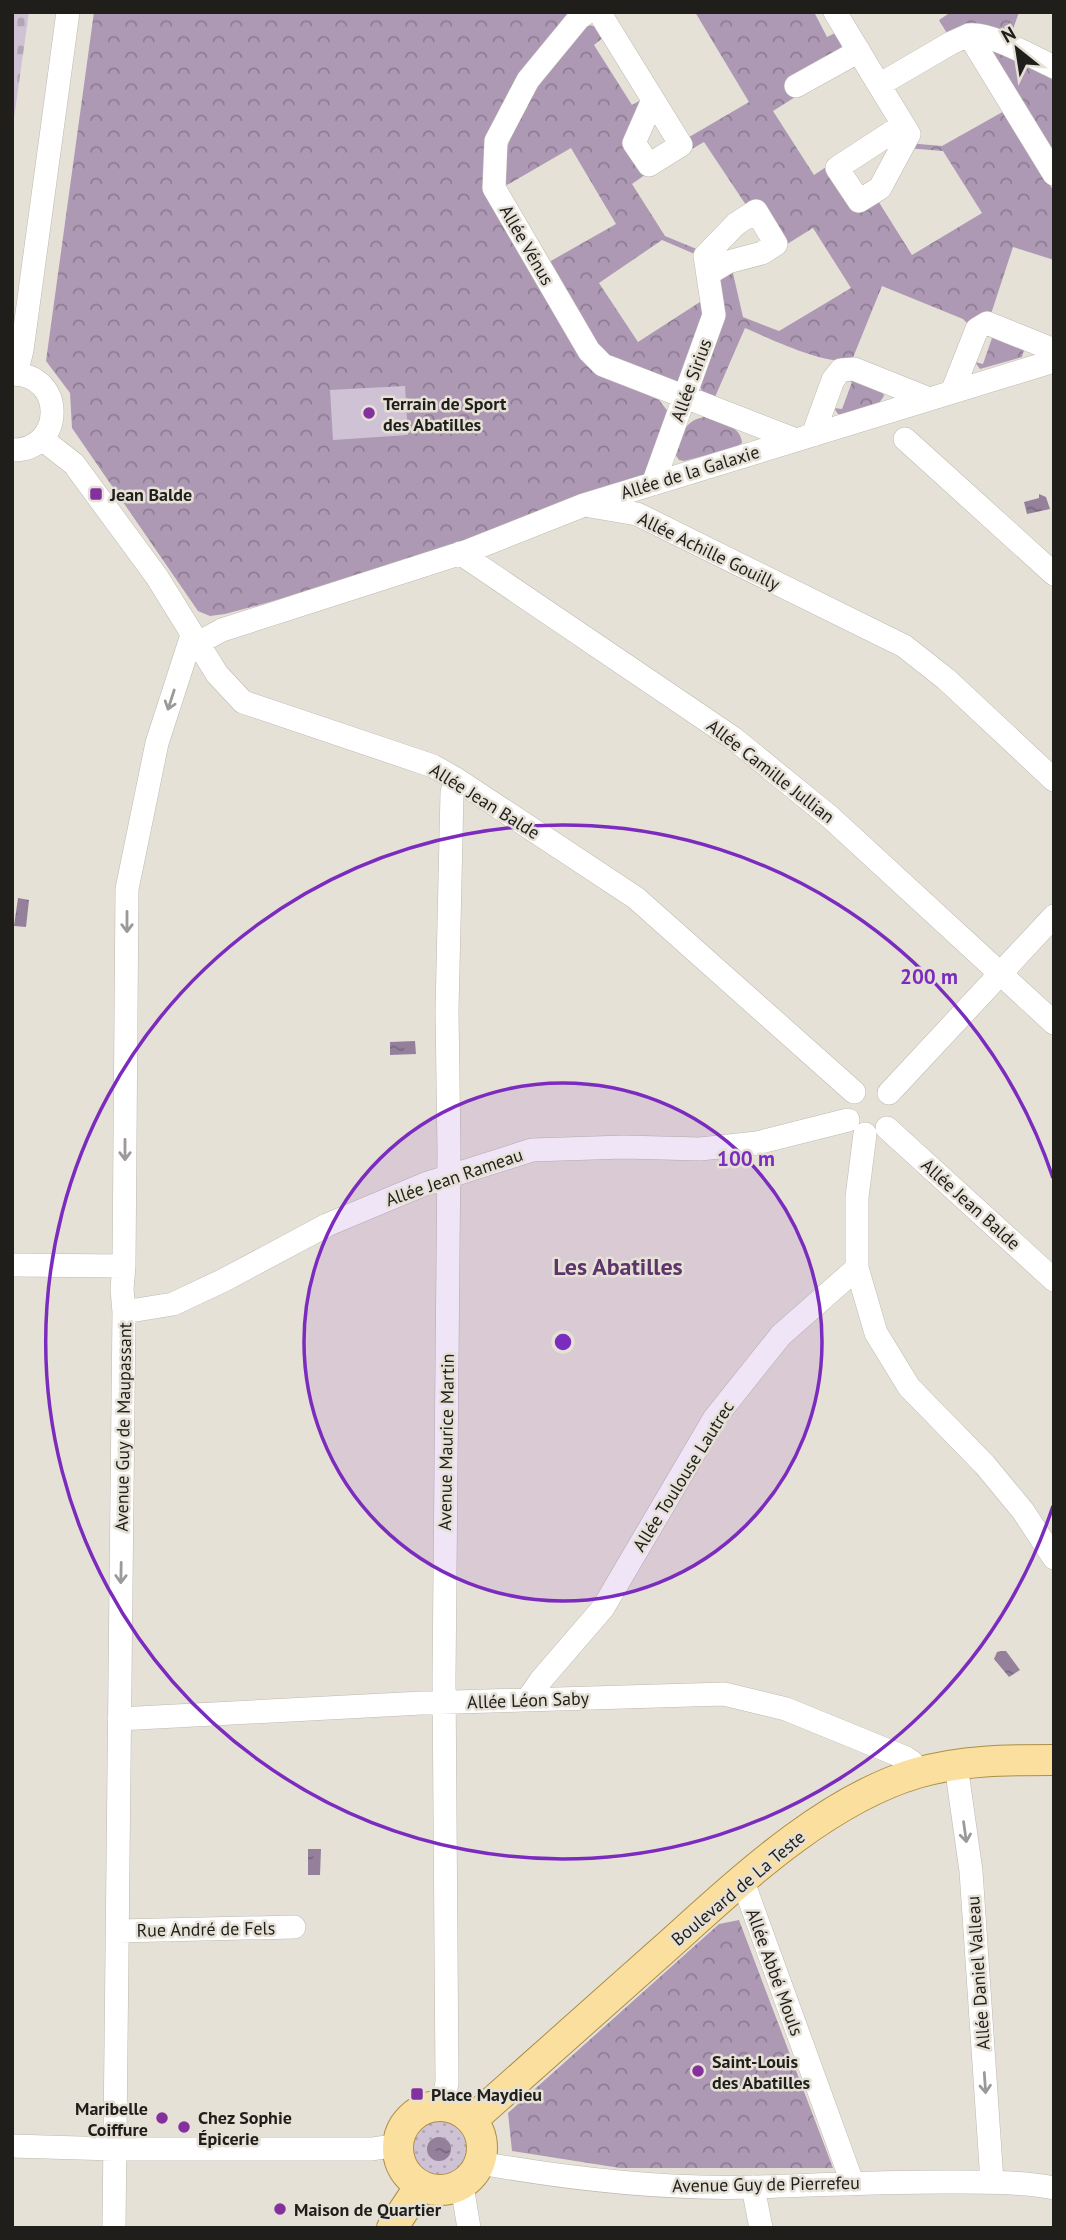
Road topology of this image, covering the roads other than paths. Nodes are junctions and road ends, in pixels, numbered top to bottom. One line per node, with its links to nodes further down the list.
1 (68, 12): 16 (street)
2 (587, 12): 18 (street, Allée Vénus)
3 (599, 12): 10 (street)
4 (835, 12): 6 (street)
5 (969, 35): 7 (street); 8 (street); 12 (street)
6 (859, 51): 8 (street); 9 (street)
7 (1054, 67)
8 (879, 85): 11 (street)
9 (796, 86)
10 (652, 102)
11 (903, 125)
12 (1054, 174)
13 (708, 274): 18 (street, Allée Sirius)
14 (1054, 350): 17 (street)
15 (1054, 361): 17 (street, Allée de la Galaxie)
16 (14, 374): 21 (street)
17 (952, 392): 19 (street, Allée de la Galaxie)
18 (685, 398): 20 (street, Allée de la Galaxie); 24 (street, Allée Sirius)
19 (929, 399): 20 (street, Allée de la Galaxie); 20 (street)
20 (805, 437): 24 (street, Allée de la Galaxie)
21 (42, 439): 23 (street); 28 (street, Allée Jean Balde)
22 (905, 439): 27 (street)
23 (12, 450)
24 (653, 484): 25 (street, Allée de la Galaxie)
25 (584, 505): 26 (street); 30 (street, Allée Achille Gouilly)
26 (460, 553): 28 (street); 32 (street, Allée Camille Jullian)
27 (1054, 574)
28 (195, 639): 29 (street, Allée Jean Balde); 39 (street, Avenue Guy de Maupassant, one-way to 39)
29 (456, 779): 34 (street, Allée Jean Balde); 37 (street, Avenue Maurice Martin)
30 (1054, 780)
31 (1054, 916): 32 (street)
32 (1000, 974): 33 (street, Allée Camille Jullian); 35 (street)
33 (1054, 1023)
34 (854, 1092): 35 (street); 36 (street)
35 (889, 1093): 36 (street)
36 (867, 1128): 37 (street, Allée Jean Rameau); 40 (street); 41 (street, Allée Jean Balde)
37 (448, 1177): 42 (street, Allée Jean Rameau); 45 (street, Avenue Maurice Martin)
38 (12, 1265): 39 (street)
39 (124, 1266): 42 (street, Avenue Guy de Maupassant)
40 (857, 1268): 43 (street); 44 (street, Allée Toulouse Lautrec)
41 (1054, 1280)
42 (124, 1312): 46 (street, Avenue Guy de Maupassant, one-way to 46)
43 (1054, 1558)
44 (527, 1700): 45 (street, Allée Léon Saby); 49 (street, Allée Léon Saby)
45 (444, 1702): 46 (street, Allée Léon Saby); 53 (street, Avenue Maurice Martin)
46 (119, 1719): 52 (street, Avenue Guy de Maupassant)
47 (1054, 1760): 48 (main road, Boulevard de La Teste)
48 (956, 1765): 49 (main road, Boulevard de La Teste); 60 (street, Allée Daniel Valleau, one-way to 60)
49 (916, 1774): 50 (main road, Boulevard de La Teste)
50 (742, 1879): 54 (main road, Boulevard de La Teste); 59 (street, Allée Abbé Mouls)
51 (294, 1927): 52 (street, Rue André de Fels)
52 (119, 1931): 57 (street, Avenue Guy de Maupassant)
53 (443, 2106): 54 (main road); 55 (main road)
54 (472, 2120): 58 (main road)
55 (398, 2145): 57 (street); 61 (main road)
56 (12, 2146): 57 (street)
57 (114, 2149): 65 (street, Avenue Guy de Maupassant)
58 (480, 2163): 62 (main road); 63 (street, Avenue Guy de Pierrefeu)
59 (852, 2182): 60 (street, Avenue Guy de Pierrefeu); 63 (street, Avenue Guy de Pierrefeu)
60 (992, 2182): 64 (street, Avenue Guy de Pierrefeu)
61 (420, 2186): 62 (main road); 66 (main road)
62 (461, 2186): 67 (street)
63 (753, 2187): 68 (street)
64 (1054, 2188)
65 (114, 2228)
66 (392, 2228)
67 (468, 2228)
68 (761, 2228)

